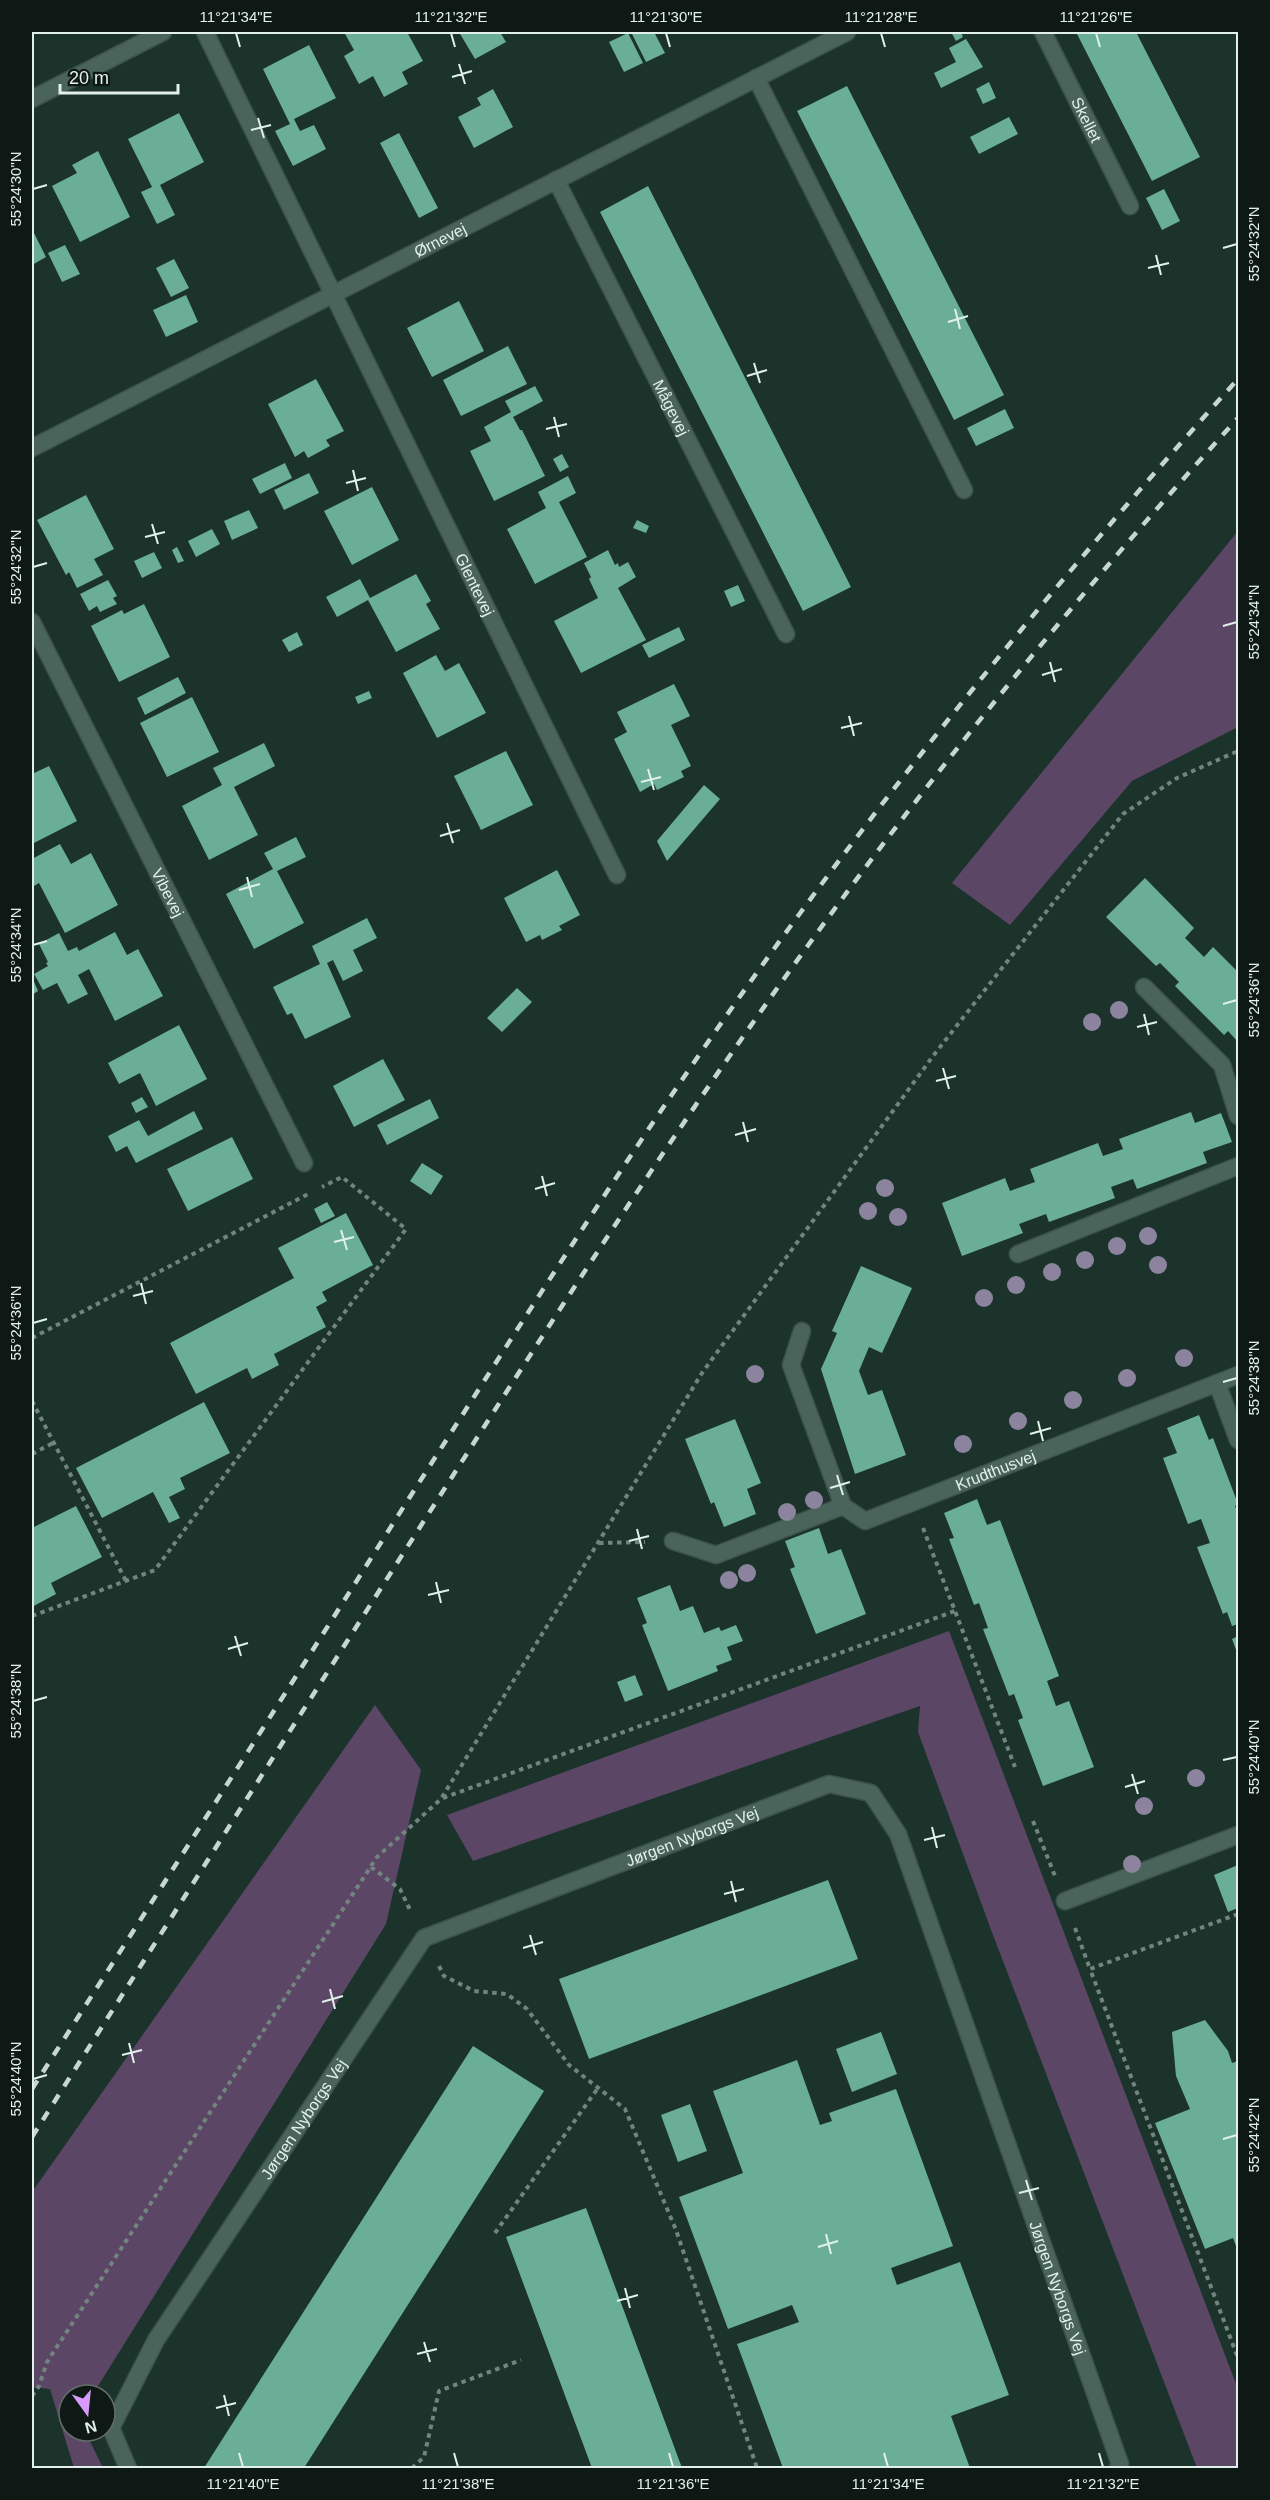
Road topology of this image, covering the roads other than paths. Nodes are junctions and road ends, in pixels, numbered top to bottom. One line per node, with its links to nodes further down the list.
1 (163, 32): 6 (street)
2 (205, 32): 9 (street, Glentevej)
3 (846, 32): 5 (street, Ørnevej)
4 (1043, 32): 8 (street, Skellet)
5 (756, 78): 7 (street, Ørnevej); 11 (street)
6 (32, 99)
7 (556, 180): 9 (street, Ørnevej); 13 (street, Mågevej)
8 (1130, 206)
9 (334, 294): 10 (street, Ørnevej); 14 (street, Glentevej)
10 (32, 448)
11 (964, 490)
12 (32, 622): 17 (street, Vibevej)
13 (786, 634)
14 (616, 875)
15 (1144, 987): 16 (street)
16 (1239, 1116)
17 (304, 1163)
18 (1239, 1166): 19 (street)
19 (1018, 1254)
20 (802, 1330): 24 (street)
21 (1239, 1375): 22 (street, Krudthusvej)
22 (1217, 1383): 23 (street); 24 (street, Krudthusvej)
23 (1239, 1440)
24 (843, 1506): 25 (street)
25 (673, 1541)
26 (1239, 1835): 27 (street)
27 (1065, 1901)
28 (128, 2469): 29 (street, Jørgen Nyborgs Vej)
29 (1118, 2469)

